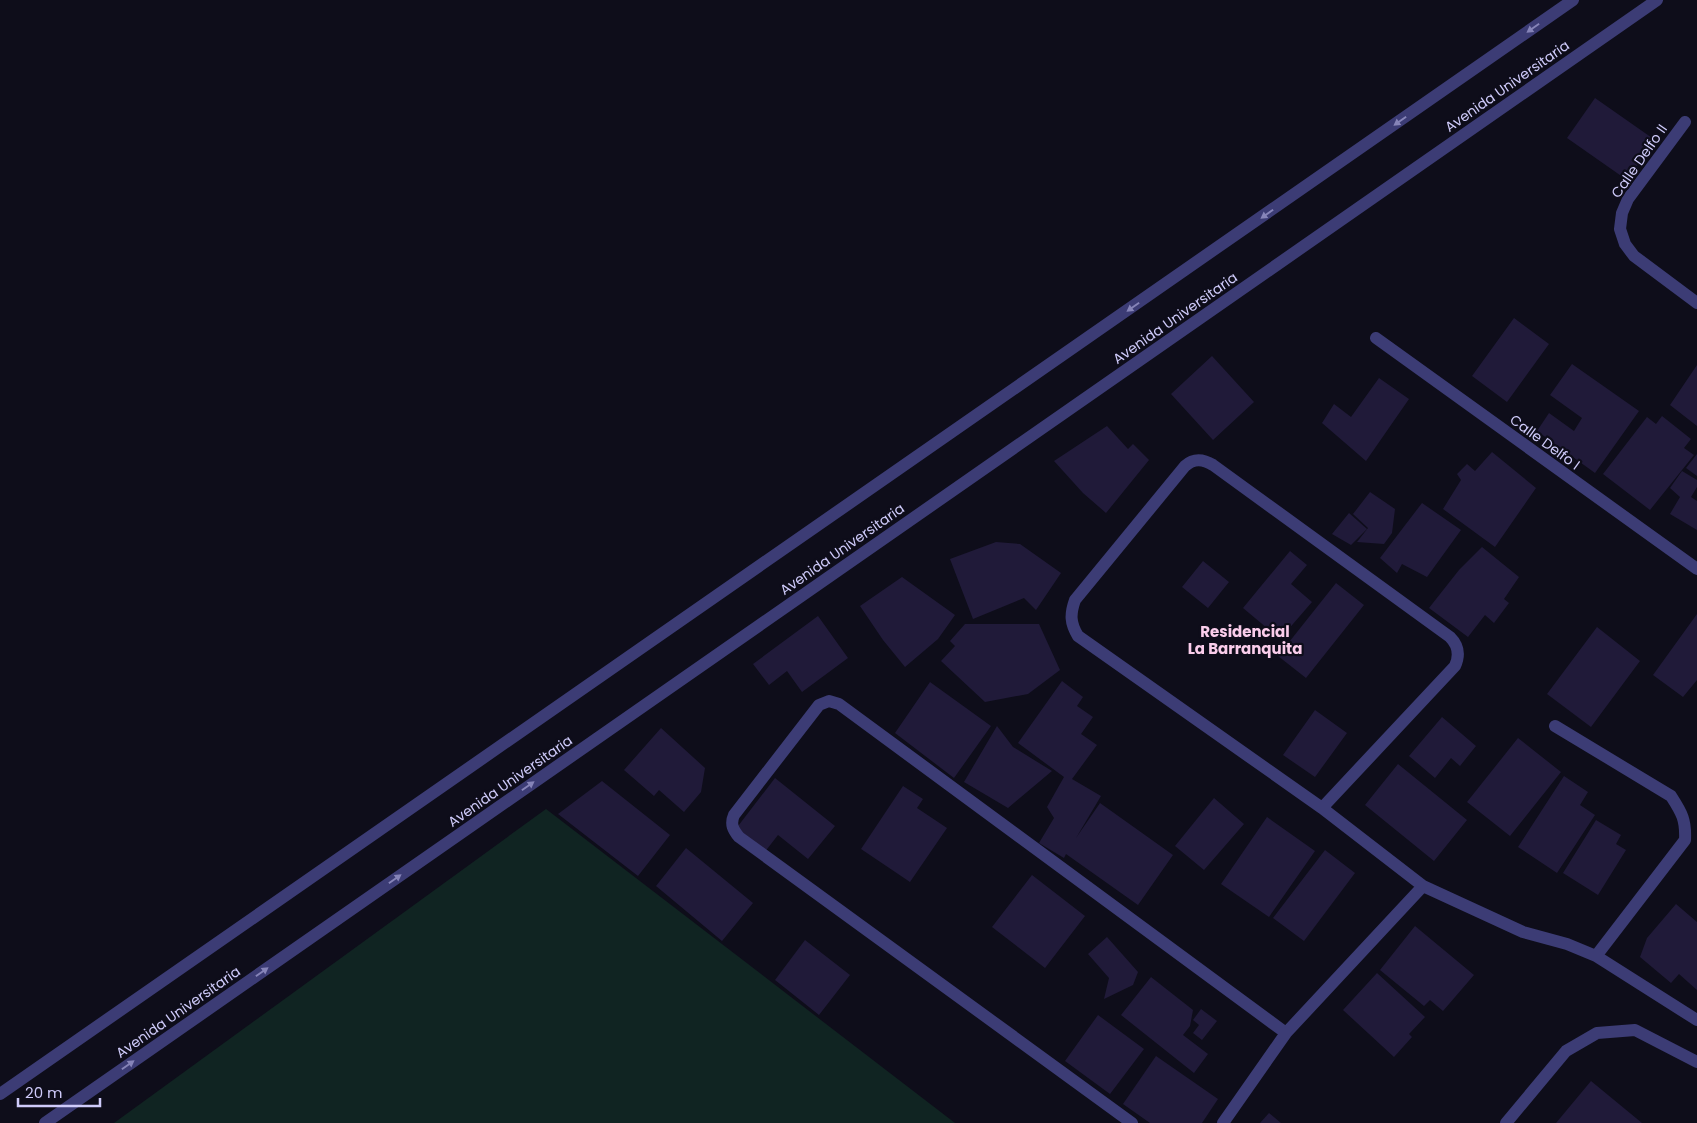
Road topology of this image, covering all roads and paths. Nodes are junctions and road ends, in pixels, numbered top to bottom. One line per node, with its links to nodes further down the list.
1 (1573, 0): 14 (street, one-way to 14)
2 (1657, 0): 15 (street, Avenida Universitaria, one-way to 2)
3 (1685, 122): 4 (street, Calle Delfo II)
4 (1697, 303)
5 (1376, 338): 6 (street, Calle Delfo I)
6 (1697, 569)
7 (1556, 726): 10 (street)
8 (1322, 808): 8 (street); 9 (street)
9 (1423, 886): 10 (street); 12 (street)
10 (1596, 956): 11 (street)
11 (1697, 1020)
12 (1286, 1033): 16 (street); 17 (street)
13 (1697, 1062): 18 (street)
14 (0, 1094)
15 (45, 1123)
16 (1132, 1123)
17 (1223, 1123)
18 (1506, 1123)

